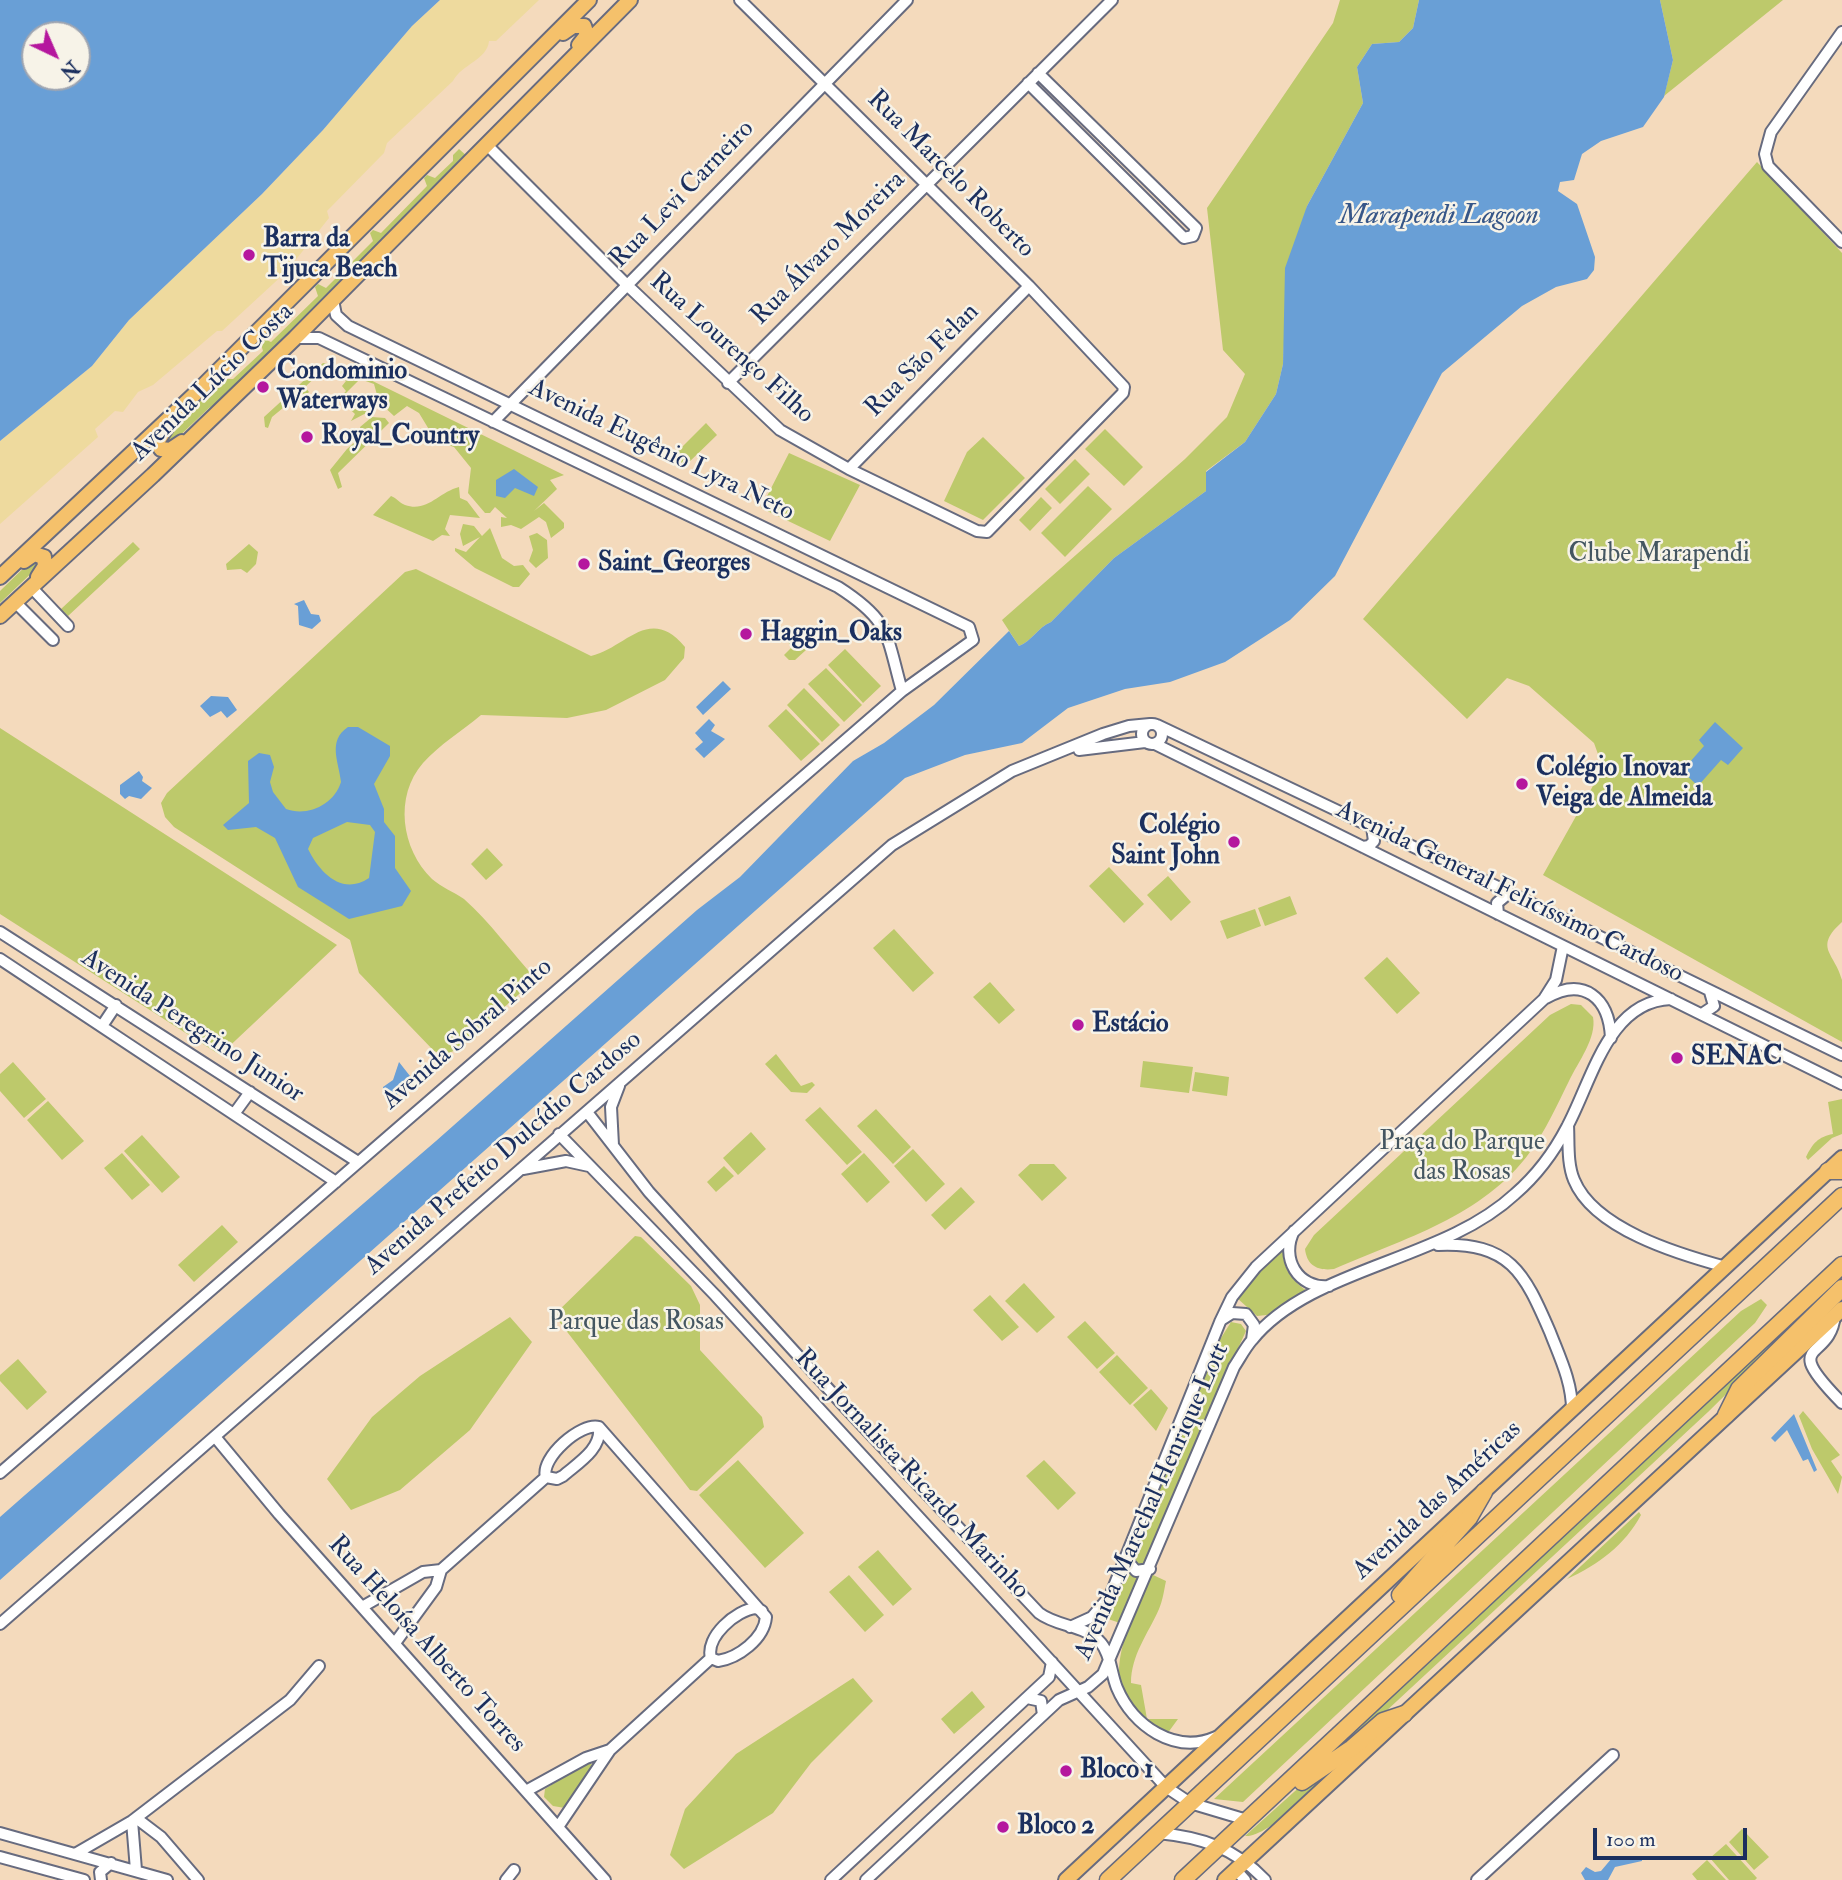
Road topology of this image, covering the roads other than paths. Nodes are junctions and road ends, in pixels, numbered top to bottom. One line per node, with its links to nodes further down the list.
1 (589, 0): 7 (main road, Avenida Lúcio Costa)
2 (630, 0): 8 (main road, Avenida Lúcio Costa)
3 (740, 0): 10 (street, Rua Marcelo Roberto)
4 (907, 0): 10 (street, Rua Levi Carneiro)
5 (1112, 0): 9 (street, Rua Álvaro Moreira)
6 (1842, 32): 14 (street)
7 (543, 48): 8 (main road); 20 (main road, Avenida Lúcio Costa)
8 (562, 69): 12 (main road, Avenida Lúcio Costa)
9 (1038, 73): 11 (street, Rua Álvaro Moreira); 11 (street)
10 (824, 83): 13 (street, Rua Marcelo Roberto); 15 (street, Rua Levi Carneiro)
11 (1028, 83): 13 (street, Rua Álvaro Moreira)
12 (487, 145): 15 (street, Rua Lourenço Filho); 17 (main road, Avenida Lúcio Costa)
13 (927, 183): 16 (street, Rua Marcelo Roberto); 19 (street, Rua Álvaro Moreira)
14 (1842, 242)
15 (626, 285): 19 (street, Rua Lourenço Filho); 21 (street, Rua Levi Carneiro)
16 (1029, 286): 24 (street, Rua São Felan); 27 (street, Rua Marcelo Roberto)
17 (333, 300): 18 (main road, Avenida Lúcio Costa); 21 (street, Avenida Eugênio Lyra Neto)
18 (295, 338): 22 (street, Avenida Eugênio Lyra Neto); 23 (main road, Avenida Lúcio Costa)
19 (728, 383): 24 (street, Rua Lourenço Filho)
20 (197, 392): 23 (main road); 29 (main road, Avenida Lúcio Costa)
21 (510, 403): 22 (street, Rua Levi Carneiro); 25 (street, Avenida Eugênio Lyra Neto)
22 (493, 422): 26 (street, Avenida Eugênio Lyra Neto)
23 (206, 425): 30 (main road, Avenida Lúcio Costa)
24 (849, 469): 27 (street, Rua Lourenço Filho)
25 (671, 481): 26 (street); 28 (street, Avenida Eugênio Lyra Neto)
26 (660, 502): 31 (street, Avenida Eugênio Lyra Neto)
27 (984, 533)
28 (849, 567): 31 (street); 36 (street, Avenida Eugênio Lyra Neto)
29 (0, 578): 30 (main road)
30 (31, 587): 32 (main road, Avenida Lúcio Costa); 34 (street)
31 (838, 587): 37 (street, Avenida Eugênio Lyra Neto)
32 (15, 601): 33 (main road, Avenida Lúcio Costa); 35 (street)
33 (0, 616)
34 (68, 626)
35 (53, 640)
36 (973, 640): 37 (street, Avenida Sobral Pinto)
37 (902, 691): 67 (street, Avenida Sobral Pinto)
38 (1154, 725): 39 (street); 39 (street); 40 (street); 41 (street, Avenida General Felicíssimo Cardoso)
39 (1150, 743): 40 (street); 42 (street, Avenida General Felicíssimo Cardoso)
40 (1062, 753): 58 (street, Avenida Prefeito Dulcídio Cardoso)
41 (1286, 785): 42 (street); 43 (street, Avenida General Felicíssimo Cardoso)
42 (1279, 806): 44 (street, Avenida General Felicíssimo Cardoso)
43 (1371, 827): 44 (street); 45 (street, Avenida General Felicíssimo Cardoso)
44 (1363, 847): 46 (street, Avenida General Felicíssimo Cardoso)
45 (1509, 893): 46 (street); 50 (street, Avenida General Felicíssimo Cardoso)
46 (1498, 914): 48 (street, Avenida General Felicíssimo Cardoso)
47 (0, 932): 53 (street, Avenida Peregrino Junior)
48 (1563, 946): 51 (street, Avenida Marechal Henrique Lott); 52 (street, Avenida General Felicíssimo Cardoso)
49 (0, 959): 55 (street, Avenida Peregrino Junior)
50 (1710, 992): 54 (street); 57 (street, Avenida General Felicíssimo Cardoso)
51 (1544, 999): 56 (street); 75 (street, Avenida Marechal Henrique Lott)
52 (1671, 999): 54 (street, Avenida General Felicíssimo Cardoso); 56 (street, Avenida Marechal Henrique Lott)
53 (116, 1005): 55 (street); 60 (street, Avenida Peregrino Junior)
54 (1702, 1014): 59 (street, Avenida General Felicíssimo Cardoso)
55 (102, 1026): 62 (street, Avenida Peregrino Junior)
56 (1611, 1038): 63 (street, Avenida Marechal Henrique Lott)
57 (1842, 1055)
58 (621, 1082): 61 (street, Avenida Prefeito Dulcídio Cardoso); 65 (street)
59 (1842, 1084)
60 (250, 1092): 62 (street); 67 (street, Avenida Peregrino Junior)
61 (587, 1112): 64 (street, Avenida Prefeito Dulcídio Cardoso); 65 (street, Rua Jornalista Ricardo Marinho)
62 (234, 1114): 71 (street, Avenida Peregrino Junior)
63 (1568, 1125): 76 (street, Avenida Marechal Henrique Lott); 78 (street)
64 (559, 1134): 68 (street, Rua Jornalista Ricardo Marinho); 69 (street, Avenida Prefeito Dulcídio Cardoso)
65 (615, 1152): 72 (street, Rua Jornalista Ricardo Marinho)
66 (1842, 1158): 70 (main road, Avenida das Américas)
67 (358, 1162): 71 (street, Avenida Sobral Pinto)
68 (594, 1167): 69 (street); 74 (street, Rua Jornalista Ricardo Marinho)
69 (517, 1171): 92 (street, Avenida Prefeito Dulcídio Cardoso)
70 (1835, 1171): 78 (main road, Avenida das Américas)
71 (336, 1182): 93 (street, Avenida Sobral Pinto)
72 (649, 1192): 74 (street); 79 (street, Rua Jornalista Ricardo Marinho)
73 (1842, 1196): 105 (highway, Avenida das Américas)
74 (631, 1208): 82 (street, Rua Jornalista Ricardo Marinho)
75 (1295, 1229): 80 (street); 84 (street, Avenida Marechal Henrique Lott)
76 (1432, 1245): 80 (street, Avenida Marechal Henrique Lott); 88 (street)
77 (1842, 1265): 121 (highway)
78 (1726, 1267): 88 (main road, Avenida das Américas)
79 (731, 1282): 82 (street); 87 (street, Rua Jornalista Ricardo Marinho)
80 (1330, 1286): 85 (street, Avenida Marechal Henrique Lott)
81 (1842, 1288): 89 (highway)
82 (715, 1295): 90 (street, Rua Jornalista Ricardo Marinho)
83 (1839, 1312): 86 (street); 89 (main road)
84 (1220, 1322): 85 (street); 98 (street, Avenida Marechal Henrique Lott)
85 (1252, 1340): 99 (street, Avenida Marechal Henrique Lott)
86 (1842, 1403)
87 (844, 1406): 90 (street); 96 (street, Rua Jornalista Ricardo Marinho)
88 (1572, 1410): 95 (main road, Avenida das Américas)
89 (1726, 1415): 113 (main road)
90 (829, 1420): 97 (street, Rua Jornalista Ricardo Marinho)
91 (599, 1427): 94 (street); 94 (street); 102 (street)
92 (216, 1438): 101 (street, Rua Heloísa Alberto Torres); 103 (street, Avenida Prefeito Dulcídio Cardoso)
93 (1, 1471)
94 (546, 1476): 100 (street)
95 (1484, 1492): 105 (highway); 115 (main road, Avenida das Américas)
96 (968, 1539): 97 (street); 104 (street, Rua Jornalista Ricardo Marinho)
97 (952, 1552): 108 (street, Rua Jornalista Ricardo Marinho)
98 (1125, 1558): 99 (street); 104 (street, Avenida Marechal Henrique Lott)
99 (1150, 1569): 109 (street, Avenida Marechal Henrique Lott)
100 (441, 1570): 101 (street); 106 (street)
101 (362, 1607): 106 (street, Rua Heloísa Alberto Torres)
102 (762, 1611): 107 (street); 107 (street)
103 (0, 1624)
104 (1070, 1627): 109 (street, Rua Jornalista Ricardo Marinho)
105 (1379, 1629): 120 (highway, Avenida das Américas)
106 (394, 1643): 119 (street, Rua Heloísa Alberto Torres)
107 (711, 1658): 116 (street)
108 (1052, 1662): 111 (street, Rua Jornalista Ricardo Marinho); 112 (street)
109 (1110, 1664): 111 (street, Avenida Marechal Henrique Lott); 115 (street, Rua Jornalista Ricardo Marinho)
110 (319, 1666): 122 (street)
111 (1078, 1689): 114 (street, Avenida Marechal Henrique Lott); 118 (street, Rua Jornalista Ricardo Marinho)
112 (1027, 1698): 114 (street); 139 (street)
113 (1404, 1714): 121 (highway); 132 (main road)
114 (1043, 1715): 140 (street, Avenida Marechal Henrique Lott)
115 (1222, 1734): 118 (main road, Avenida das Américas)
116 (610, 1750): 119 (street); 123 (street)
117 (1613, 1755): 145 (street)
118 (1166, 1787): 120 (street, Rua Jornalista Ricardo Marinho); 141 (main road, Avenida das Américas)
119 (526, 1791): 123 (street, Rua Heloísa Alberto Torres)
120 (1190, 1803): 121 (street, Rua Jornalista Ricardo Marinho); 125 (highway, Avenida das Américas)
121 (1251, 1815): 126 (highway)
122 (134, 1820): 127 (street); 130 (street); 136 (street)
123 (558, 1827): 138 (street, Rua Heloísa Alberto Torres)
124 (0, 1833): 127 (street)
125 (1158, 1833): 126 (street); 142 (highway, Avenida das Américas)
126 (1219, 1846): 132 (street); 143 (highway)
127 (75, 1854): 129 (street)
128 (0, 1857): 133 (street)
129 (111, 1863): 130 (street); 134 (street)
130 (136, 1870): 135 (street)
131 (514, 1870): 137 (street)
132 (1238, 1873): 144 (street)
133 (84, 1880)
134 (101, 1880)
135 (167, 1880)
136 (198, 1880)
137 (506, 1880)
138 (606, 1880)
139 (831, 1880)
140 (866, 1880)
141 (1066, 1880)
142 (1108, 1880)
143 (1183, 1880)
144 (1265, 1880)
145 (1477, 1880)

